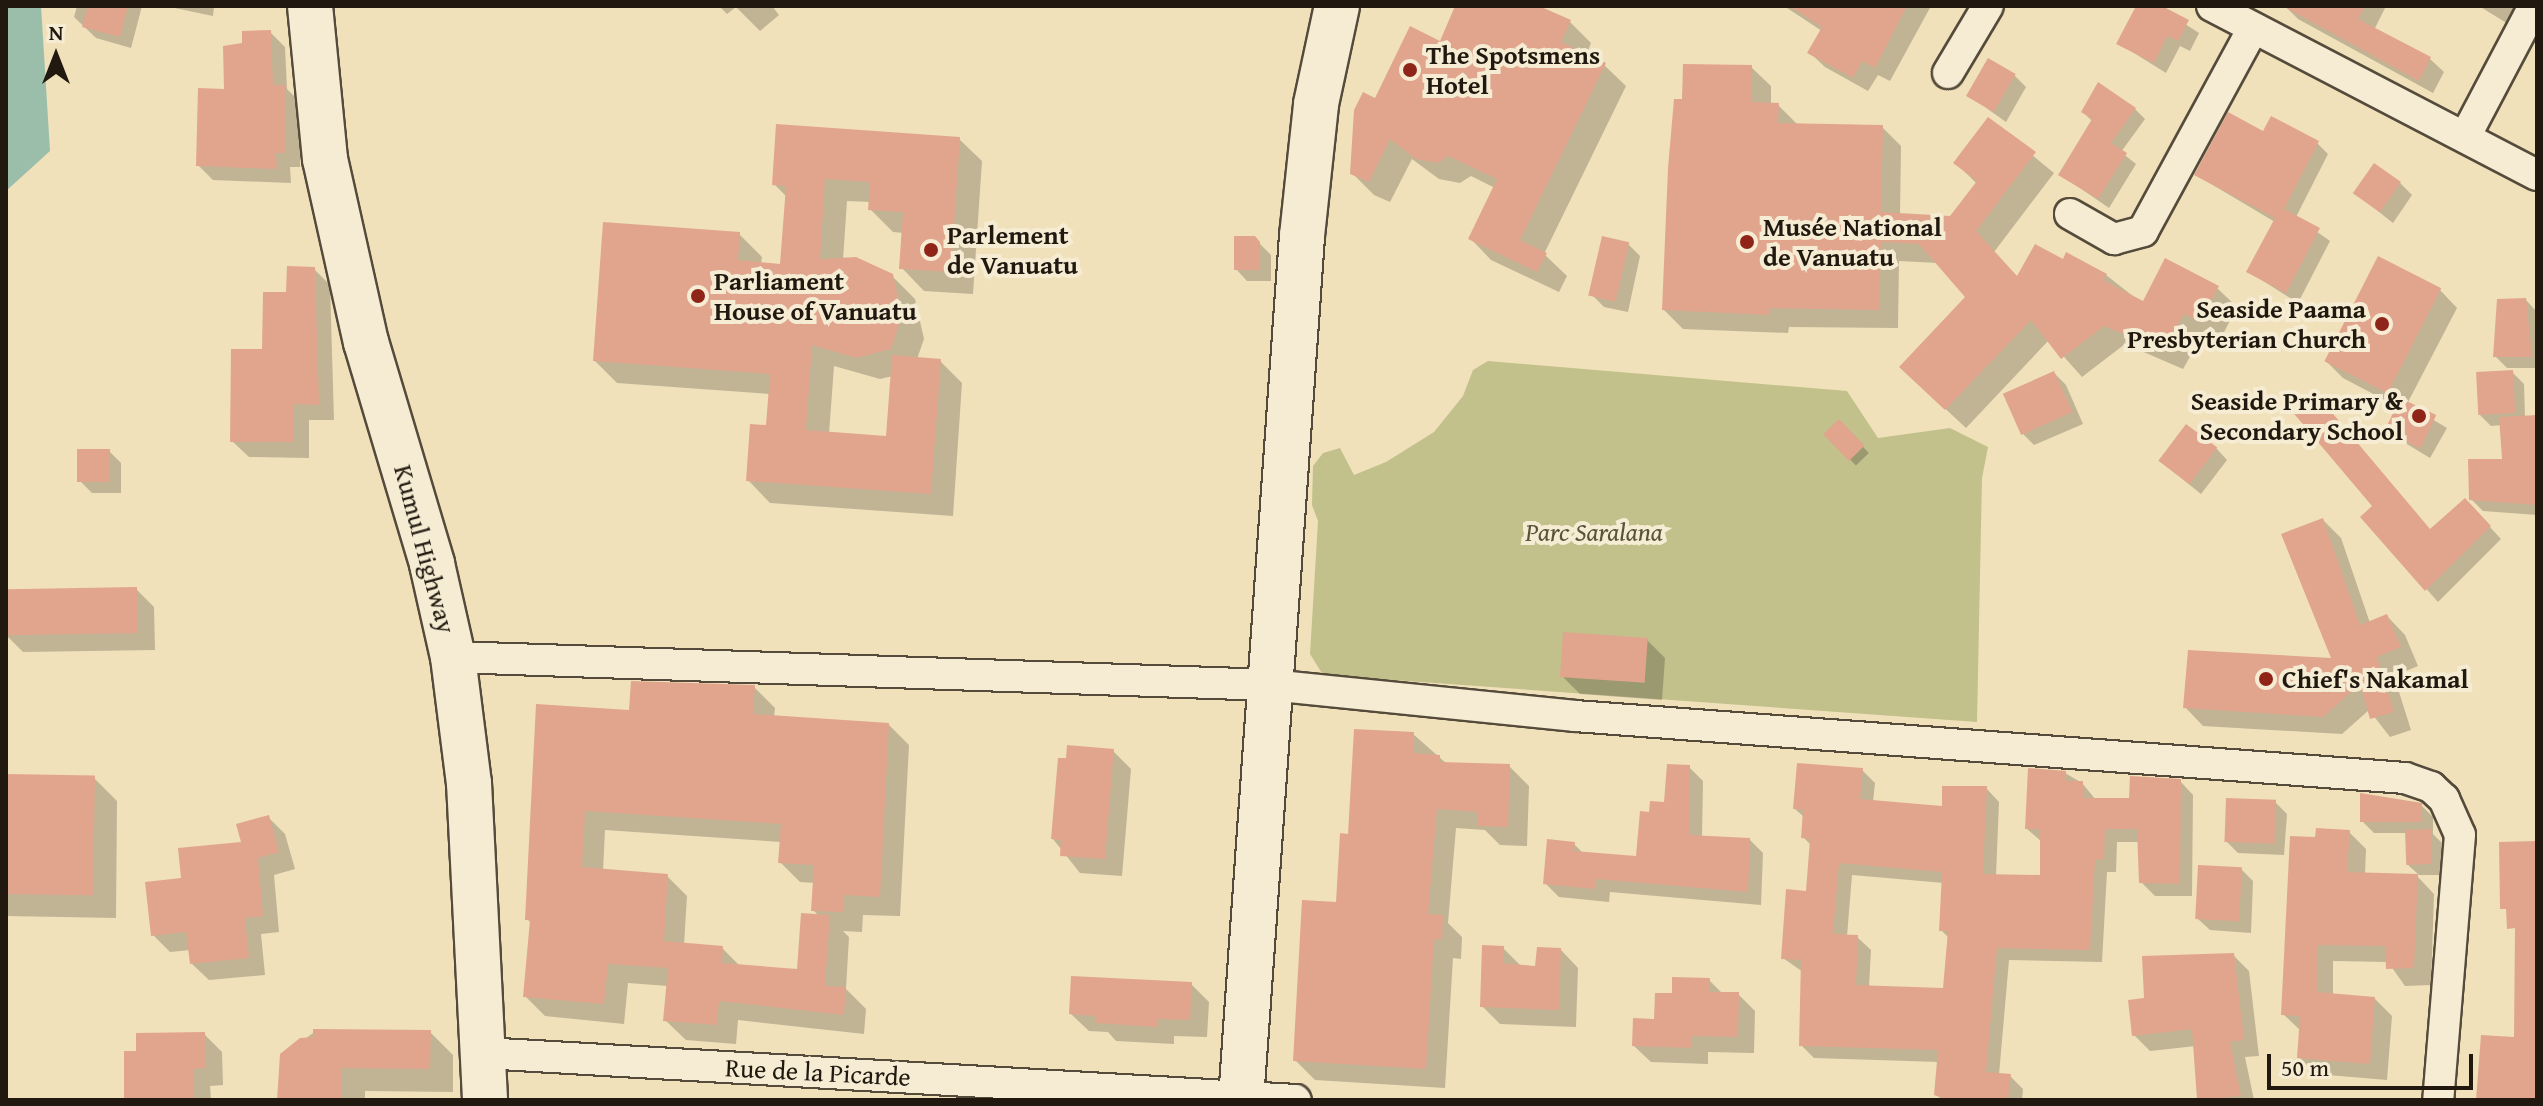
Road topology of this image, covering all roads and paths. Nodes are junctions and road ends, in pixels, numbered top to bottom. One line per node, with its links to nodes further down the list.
1 (310, 6): 11 (street, Kumul Highway)
2 (1337, 6): 12 (street)
3 (1988, 6): 7 (street)
4 (2212, 6): 6 (street)
5 (2534, 6): 8 (street)
6 (2253, 28): 8 (street); 10 (street)
7 (1948, 73)
8 (2465, 137): 9 (street)
9 (2537, 175)
10 (2070, 214)
11 (453, 657): 12 (street); 13 (street, Kumul Highway)
12 (1270, 685): 14 (street); 17 (street)
13 (483, 1053): 14 (street, Rue de la Picarde); 15 (street, Kumul Highway)
14 (1241, 1098): 16 (street, Rue de la Picarde)
15 (485, 1100)
16 (1296, 1100)
17 (2438, 1100)

